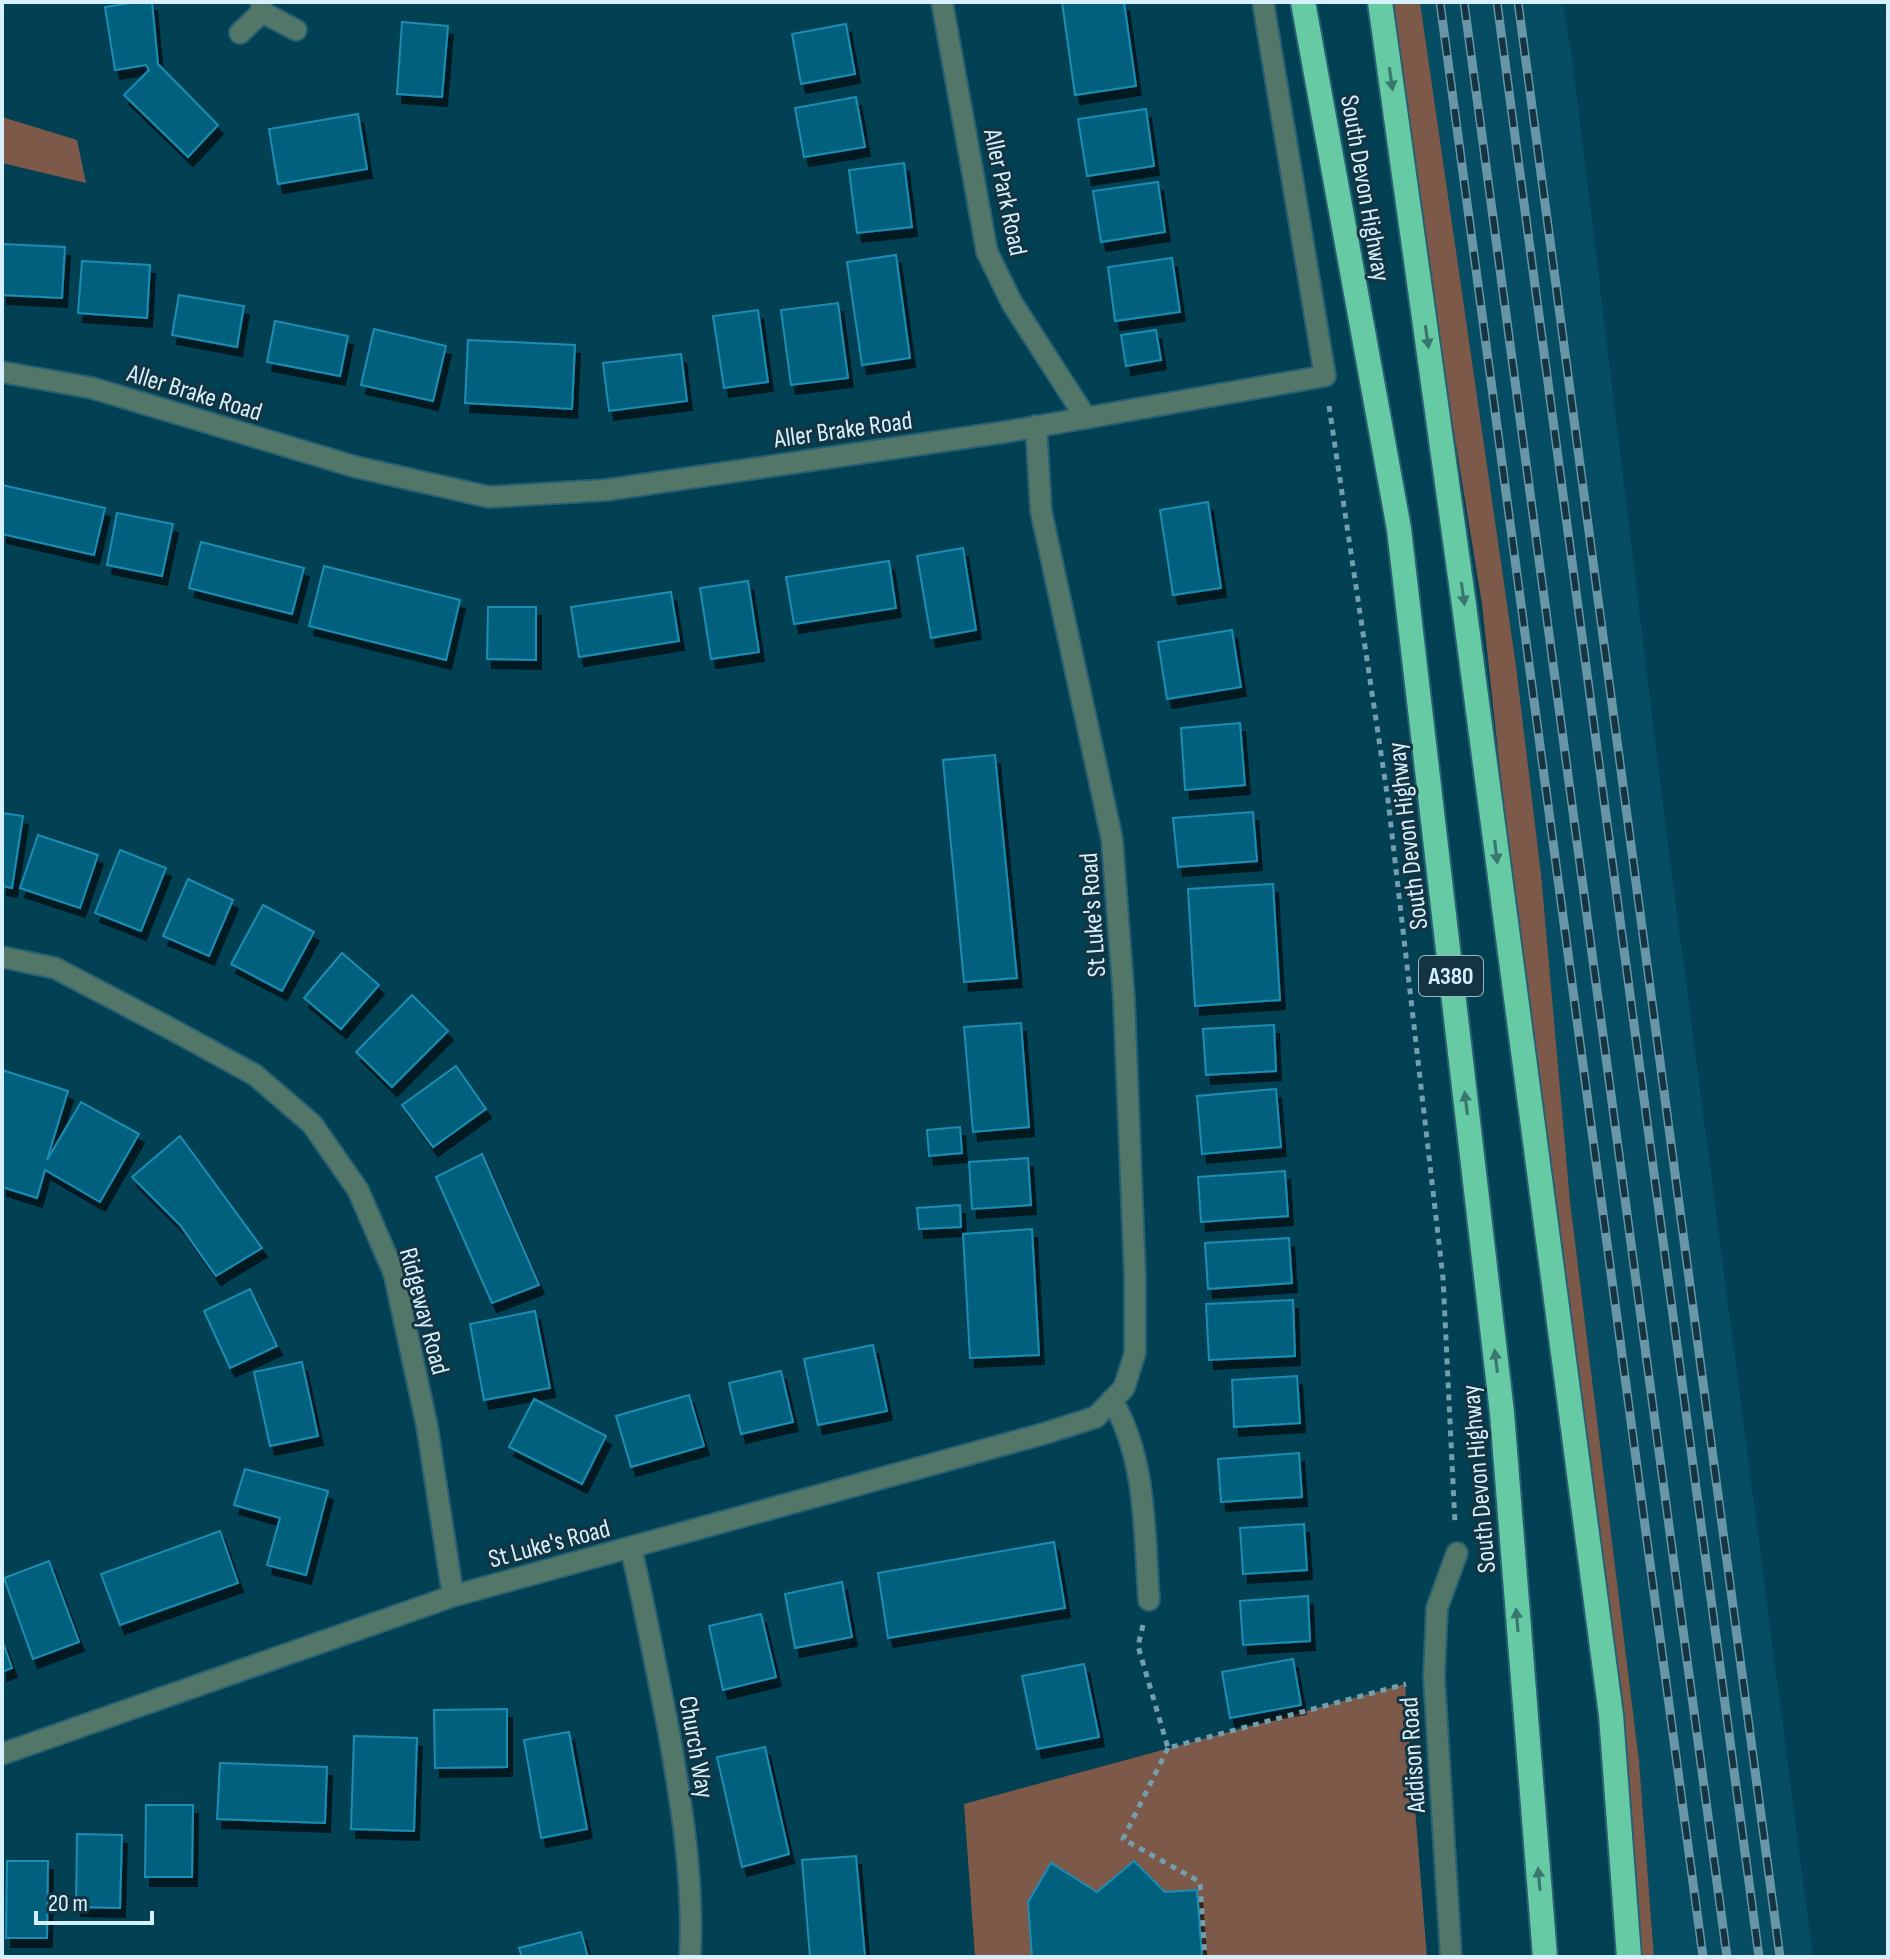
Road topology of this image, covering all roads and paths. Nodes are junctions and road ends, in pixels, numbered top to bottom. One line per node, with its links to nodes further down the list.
1 (942, 2): 10 (street, Aller Park Road)
2 (1263, 2): 9 (street)
3 (1303, 2): 24 (highway, South Devon Highway / A380, one-way to 3)
4 (1380, 2): 25 (highway, South Devon Highway / A380, one-way to 25)
5 (262, 7): 6 (street); 7 (street)
6 (296, 30)
7 (240, 33)
8 (2, 372): 11 (street, Aller Brake Road)
9 (1325, 376): 10 (street, Aller Brake Road); 15 (path)
10 (1086, 418): 11 (street, Aller Brake Road)
11 (1036, 426): 13 (street, St Luke's Road)
12 (2, 957): 16 (street, Ridgeway Road)
13 (1112, 1400): 14 (street, St Luke's Road); 17 (street)
14 (631, 1548): 16 (street, St Luke's Road); 21 (street, Church Way)
15 (1457, 1553): 18 (street, Addison Road)
16 (453, 1596): 20 (street, St Luke's Road)
17 (1149, 1600): 19 (path)
18 (1434, 1677): 19 (path); 23 (street, Addison Road)
19 (1168, 1748): 22 (path)
20 (2, 1754)
21 (690, 1957)
22 (1205, 1957)
23 (1451, 1957)
24 (1545, 1957)
25 (1629, 1957)

